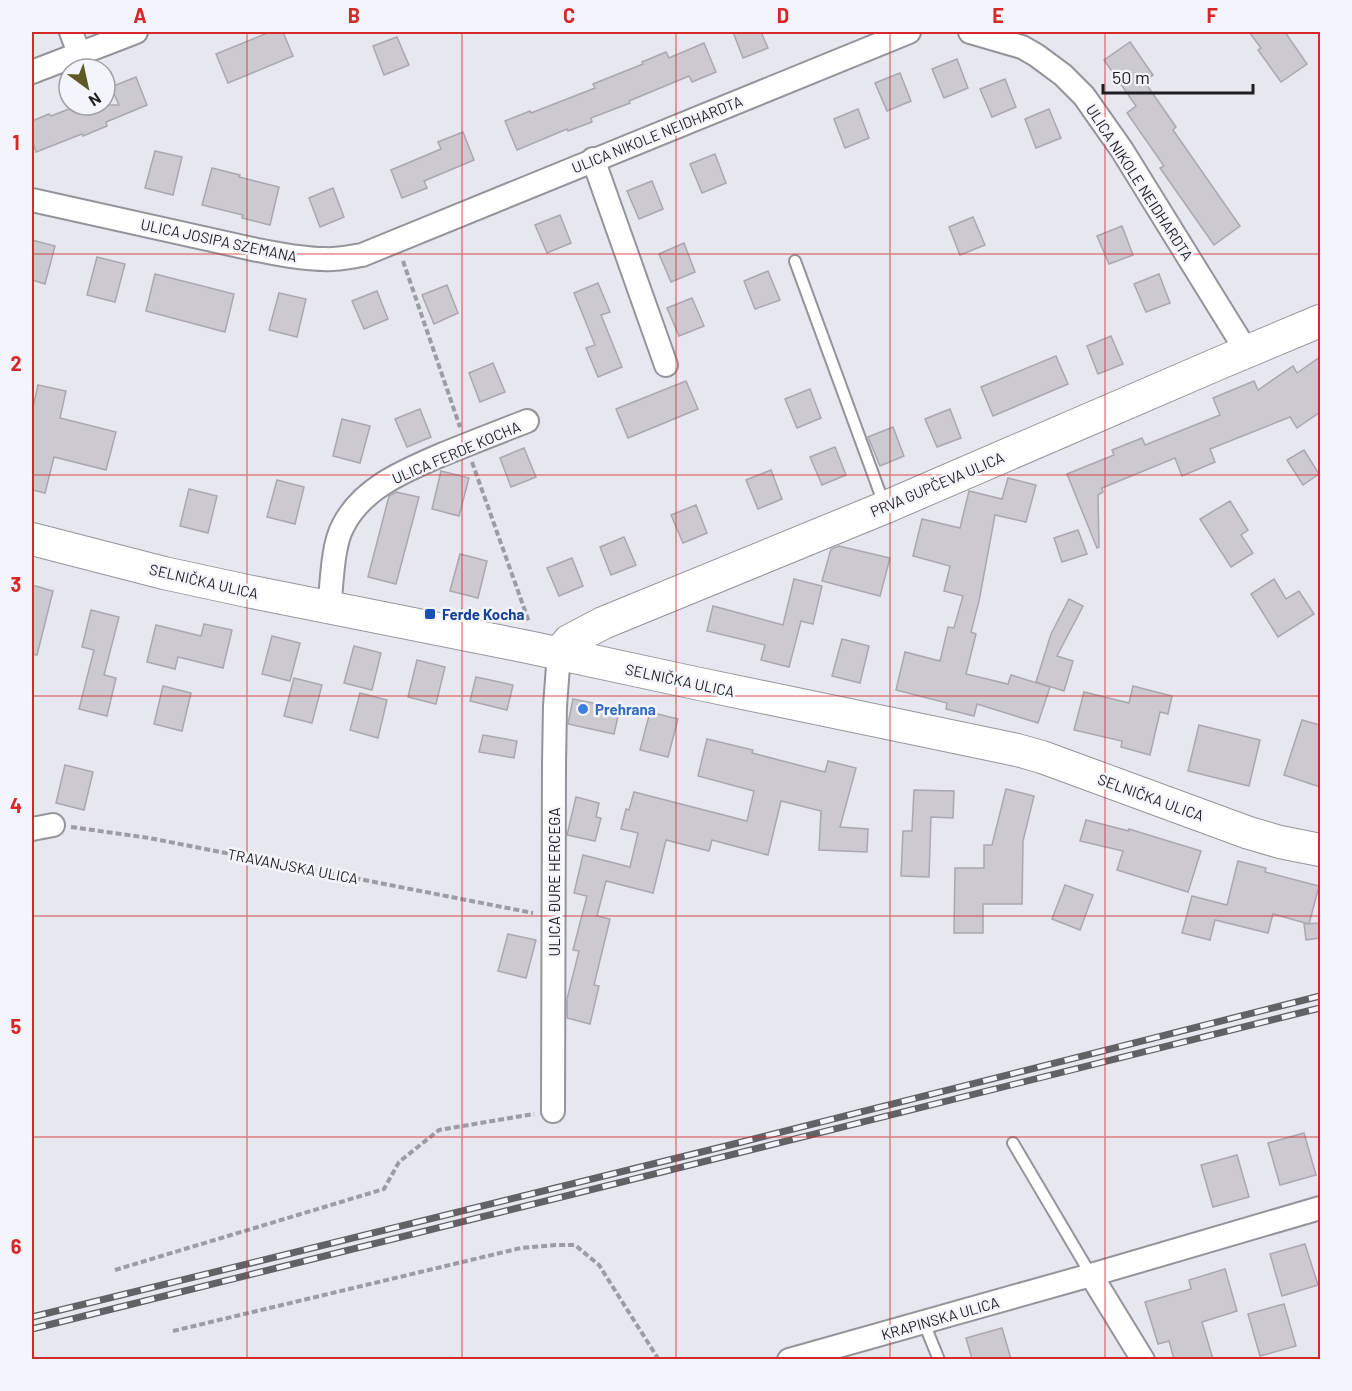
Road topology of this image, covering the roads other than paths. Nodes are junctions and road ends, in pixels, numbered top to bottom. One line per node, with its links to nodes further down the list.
1 (71, 32): 5 (street)
2 (136, 32): 5 (street)
3 (909, 32): 7 (street, ULICA NIKOLE NEIDHARDTA)
4 (970, 32): 12 (street, ULICA NIKOLE NEIDHARDTA)
5 (79, 53): 6 (street)
6 (32, 72)
7 (593, 159): 9 (street, ULICA NIKOLE NEIDHARDTA); 13 (street)
8 (32, 200): 9 (street, ULICA JOSIPA SZEMANA)
9 (405, 237)
10 (795, 261): 15 (lane)
11 (1320, 321): 12 (street, PRVA GUPČEVA ULICA)
12 (1247, 352): 15 (street, PRVA GUPČEVA ULICA)
13 (666, 365)
14 (527, 421): 17 (street, ULICA FERDE KOCHA)
15 (885, 507): 18 (street, PRVA GUPČEVA ULICA)
16 (32, 539): 17 (street, SELNIČKA ULICA)
17 (329, 608): 18 (street, SELNIČKA ULICA)
18 (559, 653): 19 (street, SELNIČKA ULICA); 20 (street, ULICA ĐURE HERCEGA)
19 (1320, 850)
20 (552, 1111)
21 (1013, 1143): 23 (lane)
22 (1320, 1208): 23 (street, KRAPINSKA ULICA)
23 (1091, 1275): 24 (street, KRAPINSKA ULICA); 27 (street)
24 (924, 1323): 25 (street, KRAPINSKA ULICA); 26 (lane)
25 (789, 1359)
26 (939, 1359)
27 (1143, 1359)

